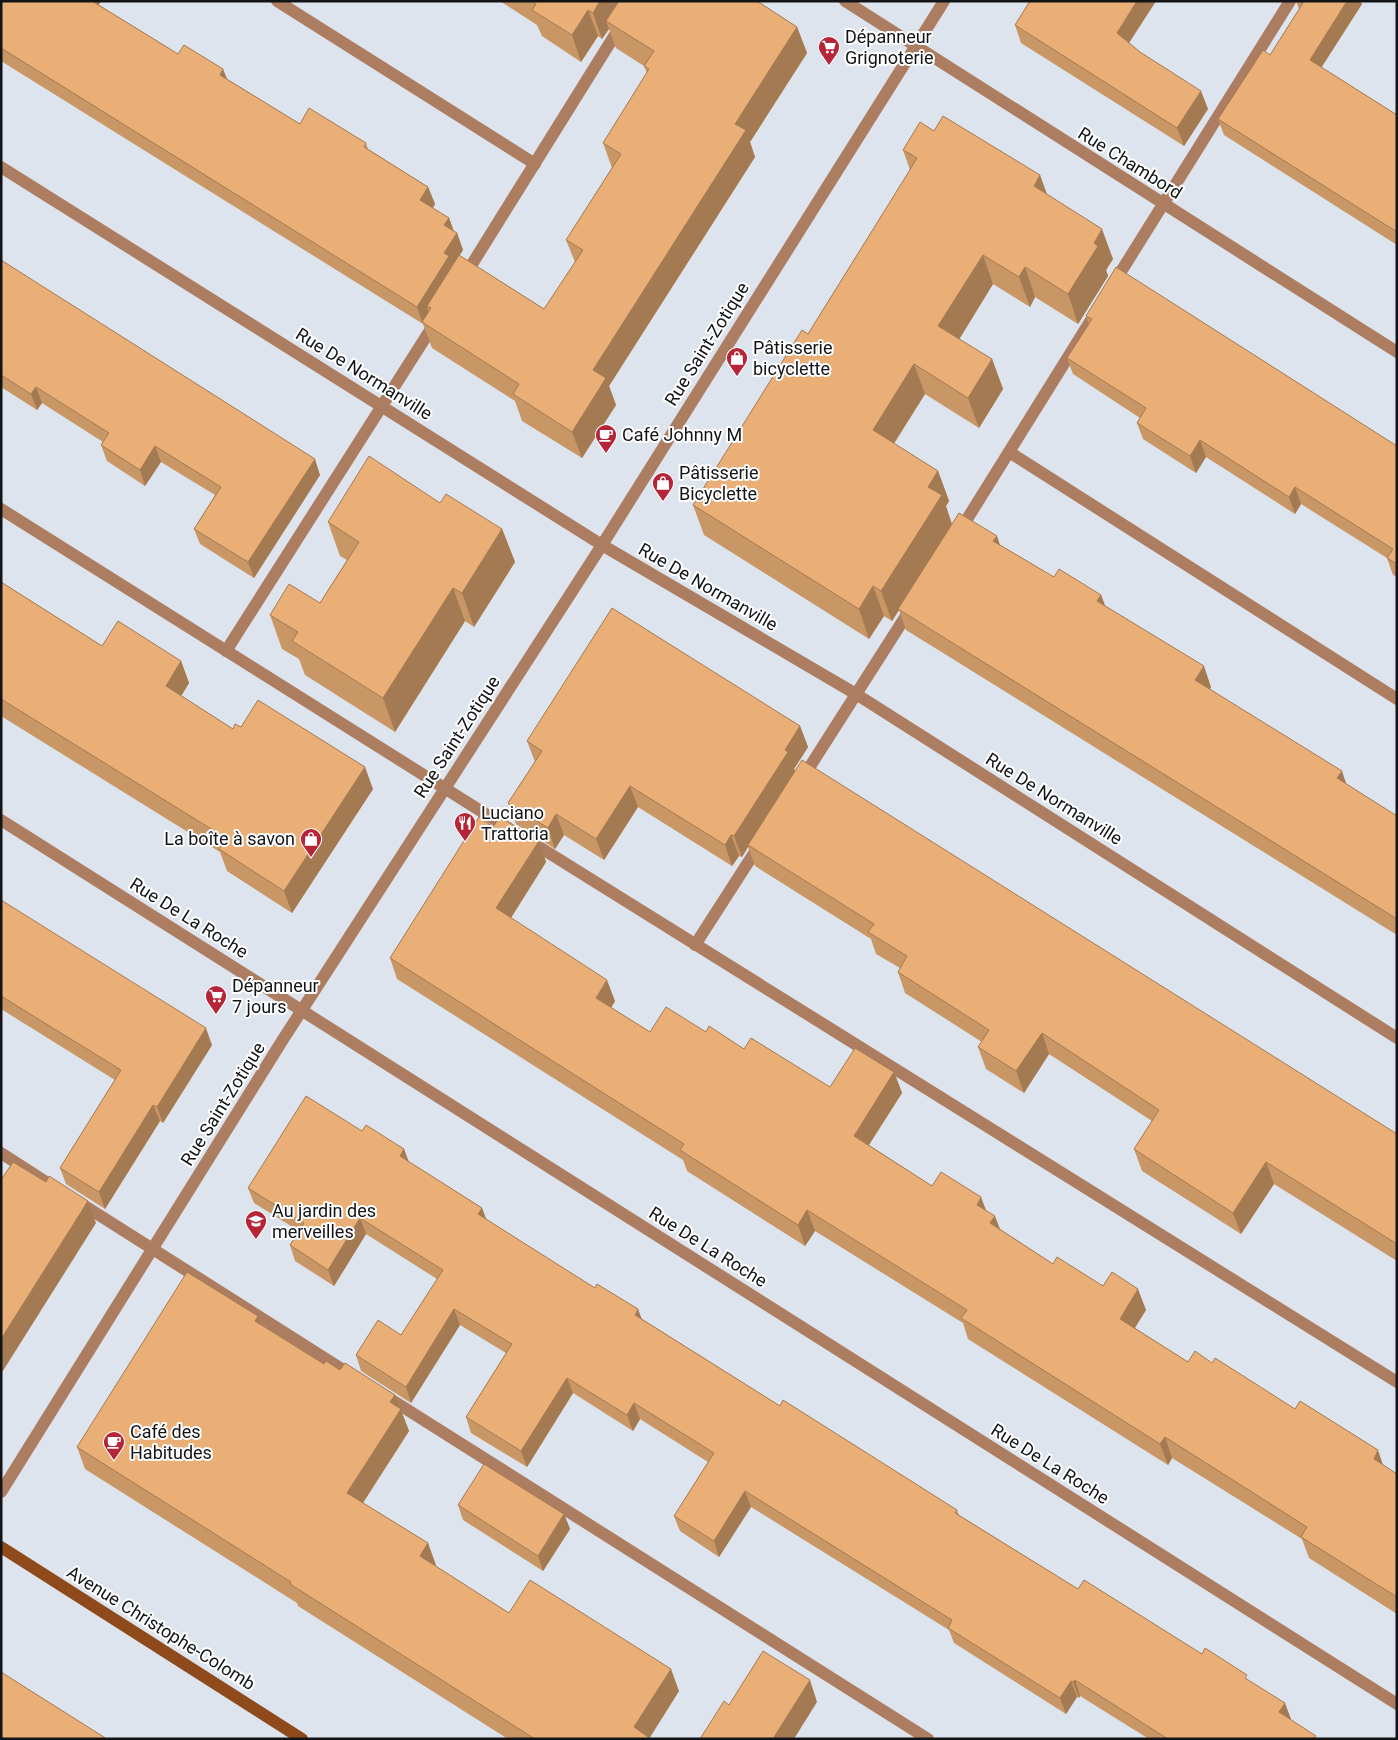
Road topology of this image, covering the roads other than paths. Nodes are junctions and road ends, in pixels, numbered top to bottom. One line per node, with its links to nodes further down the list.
1 (277, 1): 7 (street)
2 (636, 1): 7 (street)
3 (845, 1): 6 (street, Rue Chambord)
4 (944, 1): 6 (street, Rue Saint-Zotique)
5 (1290, 1): 9 (street)
6 (914, 47): 9 (street, Rue Chambord); 17 (street, Rue Saint-Zotique)
7 (535, 164): 10 (street)
8 (1, 167): 13 (street, Rue De Normanville)
9 (1163, 205): 12 (street, Rue Chambord); 14 (street)
10 (457, 287)
11 (441, 312): 13 (street)
12 (1397, 352)
13 (382, 406): 17 (street, Rue De Normanville); 19 (street)
14 (1009, 452): 16 (street); 21 (street)
15 (1, 509): 19 (street)
16 (952, 542)
17 (602, 545): 20 (street, Rue De Normanville); 23 (street, Rue Saint-Zotique)
18 (916, 599): 20 (street)
19 (226, 651): 23 (street)
20 (856, 694): 22 (street); 28 (street, Rue De Normanville)
21 (1397, 699)
22 (797, 786)
23 (444, 789): 26 (street); 27 (street, Rue Saint-Zotique)
24 (1, 820): 27 (street, Rue De La Roche)
25 (765, 836): 26 (street)
26 (695, 945): 31 (street)
27 (302, 1011): 30 (street, Rue Saint-Zotique); 34 (street, Rue De La Roche)
28 (1397, 1038)
29 (1, 1153): 30 (street)
30 (153, 1249): 32 (street, Rue Saint-Zotique); 36 (street)
31 (1397, 1382)
32 (1, 1492)
33 (1, 1547): 35 (main road, Avenue Christophe-Colomb)
34 (1397, 1704)
35 (302, 1739)
36 (928, 1739)

